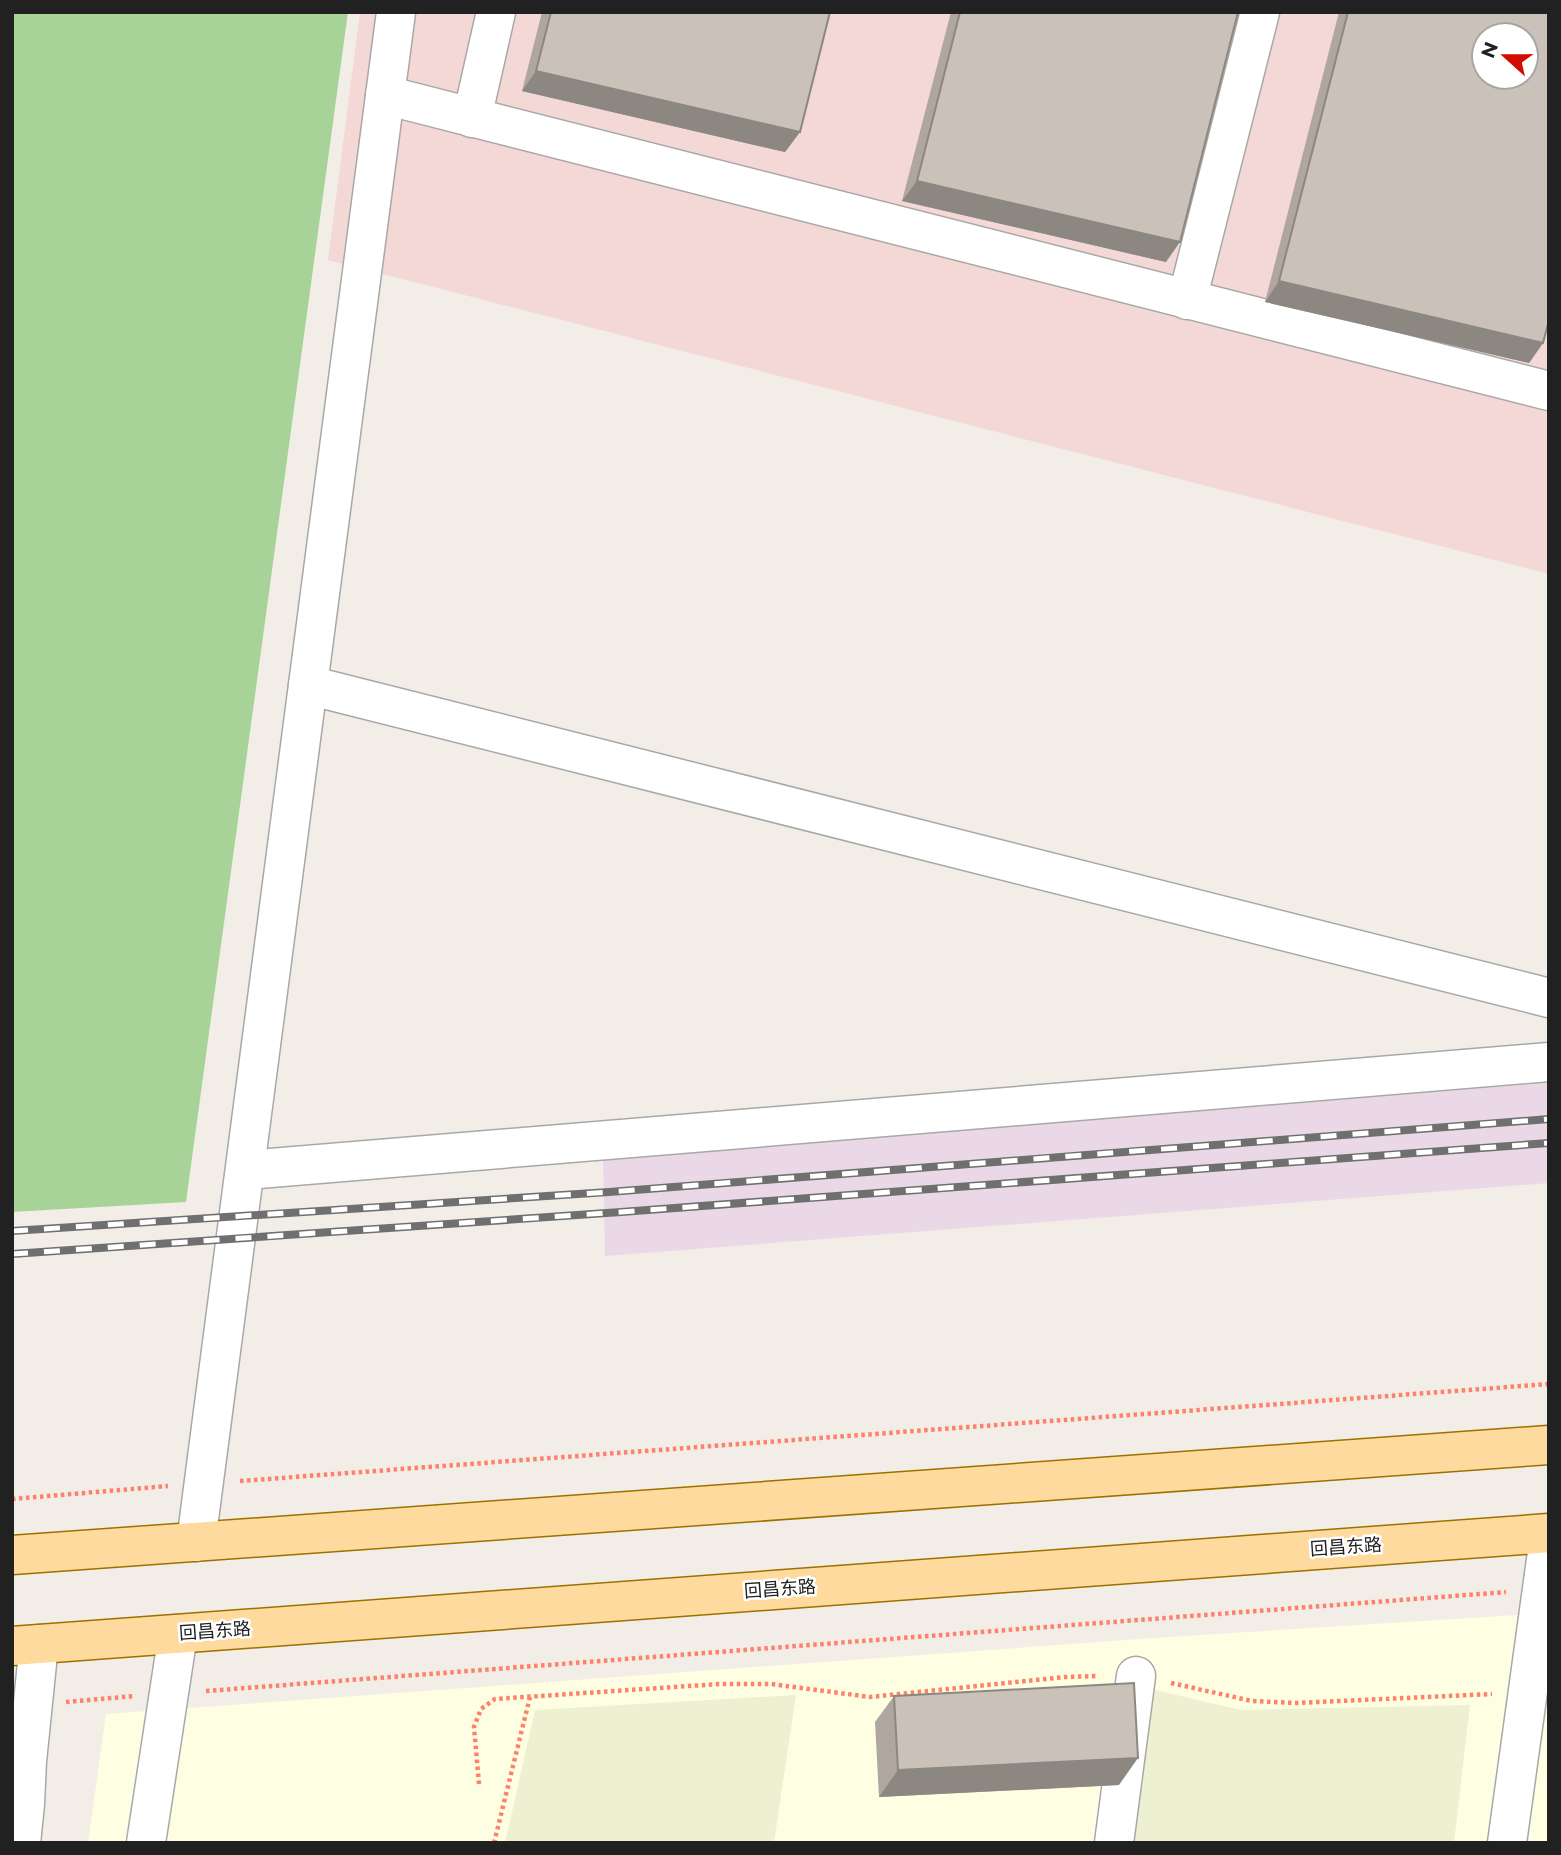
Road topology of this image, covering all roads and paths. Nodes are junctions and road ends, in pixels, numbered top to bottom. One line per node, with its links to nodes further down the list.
1 (396, 12): 4 (street)
2 (496, 12): 5 (street)
3 (1260, 12): 6 (street)
4 (385, 95): 5 (street); 8 (street)
5 (472, 118): 6 (street)
6 (1187, 300): 7 (street)
7 (1549, 391)
8 (308, 685): 9 (street); 11 (street)
9 (1549, 998)
10 (1549, 1062): 11 (street)
11 (246, 1170): 14 (street)
12 (1549, 1384): 14 (path)
13 (1549, 1445): 17 (main road)
14 (204, 1484): 15 (path); 17 (street)
15 (12, 1499)
16 (1549, 1535): 20 (main road, 回昌东路); 23 (street)
17 (197, 1542): 18 (main road)
18 (12, 1555)
19 (1484, 1594): 24 (path)
20 (178, 1634): 21 (main road, 回昌东路); 24 (street)
21 (26, 1645): 26 (street)
22 (1136, 1676): 23 (path); 25 (path); 32 (street)
23 (1528, 1692): 33 (street)
24 (169, 1693): 26 (path); 30 (street)
25 (530, 1697): 28 (path); 31 (path)
26 (33, 1705): 27 (street)
27 (20, 1761): 29 (street)
28 (479, 1784)
29 (21, 1843)
30 (146, 1843)
31 (494, 1843)
32 (1114, 1843)
33 (1507, 1843)

